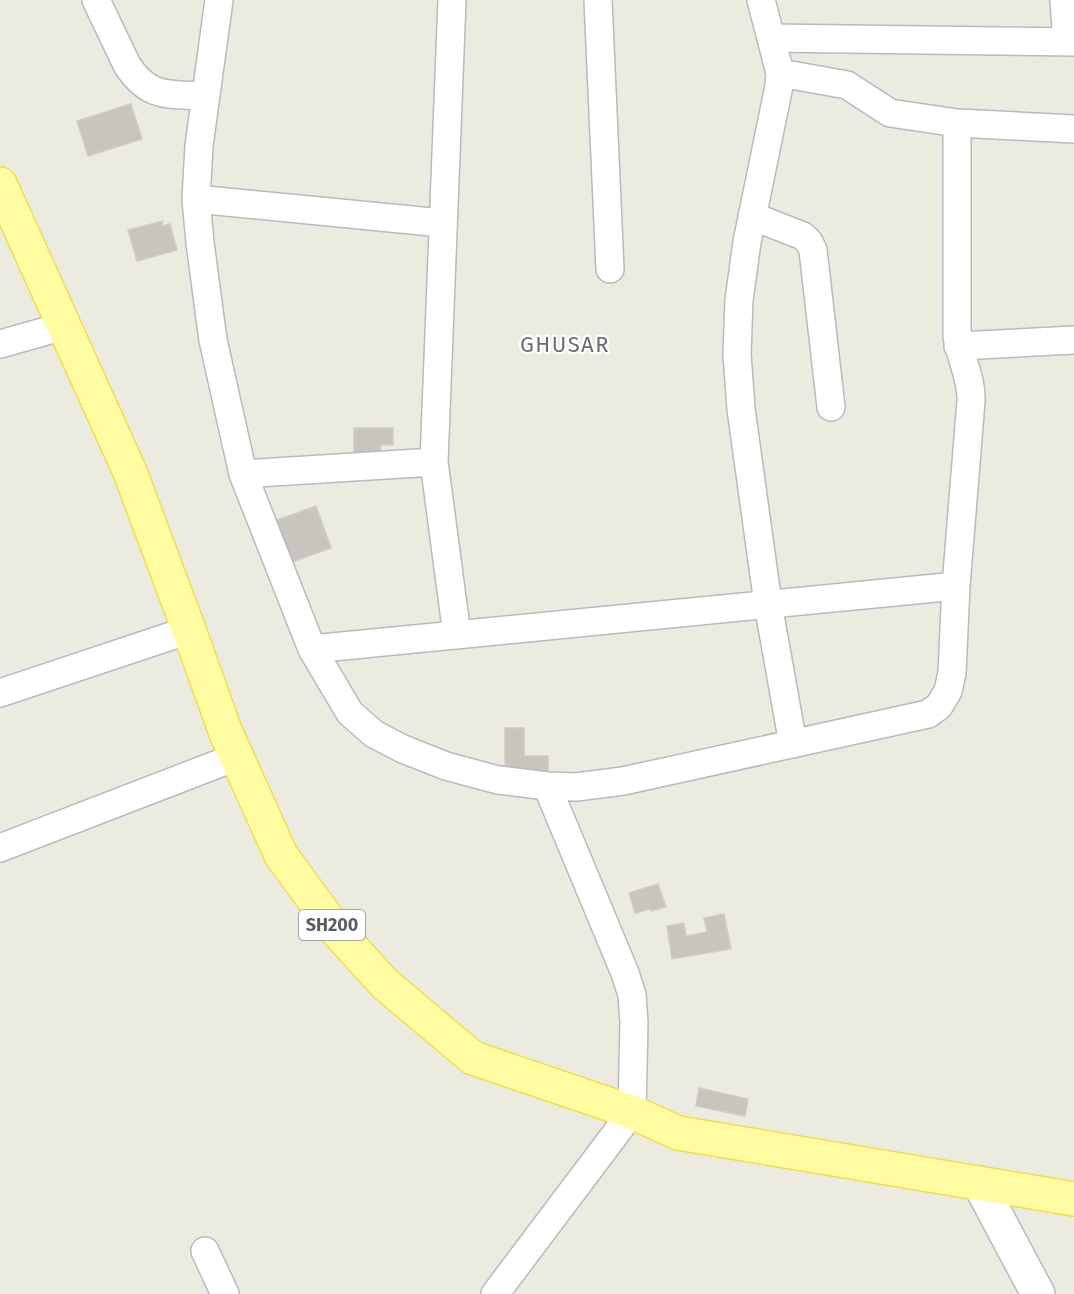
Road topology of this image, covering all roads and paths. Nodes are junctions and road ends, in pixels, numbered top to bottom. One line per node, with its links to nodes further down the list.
1 (96, 0): 10 (street)
2 (219, 0): 10 (street)
3 (452, 0): 16 (street)
4 (598, 0): 17 (street)
5 (761, 0): 7 (street)
6 (1064, 0): 8 (street)
7 (772, 38): 8 (street); 9 (street)
8 (1070, 42)
9 (780, 73): 11 (street); 15 (street)
10 (205, 96): 14 (street)
11 (957, 123): 12 (street); 21 (street)
12 (1074, 129)
13 (0, 184): 18 (main road, SH200)
14 (196, 199): 16 (street); 24 (street)
15 (752, 216): 22 (street); 26 (street)
16 (442, 223): 23 (street)
17 (610, 269)
18 (64, 326): 20 (street); 27 (main road, SH200)
19 (1074, 340): 21 (street)
20 (0, 344)
21 (958, 346): 25 (street)
22 (831, 407)
23 (434, 462): 24 (street); 28 (street)
24 (243, 474): 29 (street)
25 (956, 586): 26 (street); 31 (street)
26 (768, 604): 28 (street); 31 (street)
27 (189, 630): 30 (street); 32 (main road, SH200)
28 (457, 635): 29 (street)
29 (312, 649): 33 (street)
30 (0, 693)
31 (793, 744): 33 (street)
32 (236, 757): 34 (street); 35 (main road, SH200)
33 (548, 786): 35 (street)
34 (0, 848)
35 (632, 1112): 36 (main road, SH200); 40 (street)
36 (979, 1183): 37 (main road, SH200); 41 (street)
37 (1074, 1199)
38 (205, 1251): 39 (street)
39 (225, 1294)
40 (495, 1294)
41 (1038, 1294)

